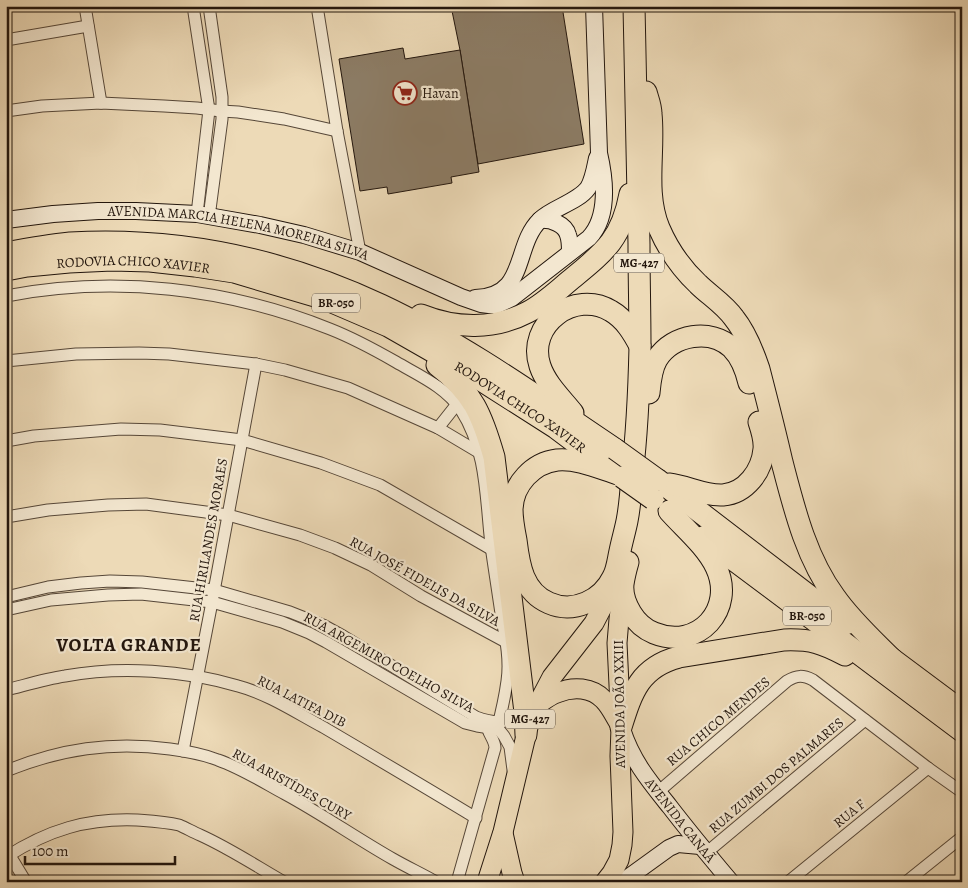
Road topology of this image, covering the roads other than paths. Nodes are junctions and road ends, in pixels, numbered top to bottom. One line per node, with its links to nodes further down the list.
1 (85, 6): 8 (street)
2 (193, 6): 13 (street)
3 (208, 6): 13 (street)
4 (317, 6): 14 (street)
5 (594, 6): 16 (street)
6 (634, 6): 15 (highway, MG-427)
7 (647, 6): 10 (highway, MG-427)
8 (88, 26): 9 (street); 11 (street)
9 (6, 40)
10 (646, 91): 33 (highway, MG-427); 52 (highway)
11 (101, 103): 12 (street); 13 (street)
12 (6, 111)
13 (215, 111): 14 (street); 17 (street)
14 (337, 131): 21 (street)
15 (638, 145): 26 (highway); 30 (highway, MG-427)
16 (599, 153): 19 (street, AVENIDA MARCIA HELENA MOREIRA SILVA); 22 (street, AVENIDA MARCIA HELENA MOREIRA SILVA)
17 (203, 215): 18 (street, AVENIDA MARCIA HELENA MOREIRA SILVA); 21 (street, AVENIDA MARCIA HELENA MOREIRA SILVA)
18 (6, 220)
19 (540, 220): 20 (street, AVENIDA MARCIA HELENA MOREIRA SILVA); 22 (street)
20 (524, 250): 24 (street); 28 (street, AVENIDA MARCIA HELENA MOREIRA SILVA)
21 (360, 252): 28 (street, AVENIDA MARCIA HELENA MOREIRA SILVA)
22 (570, 252): 24 (street, AVENIDA MARCIA HELENA MOREIRA SILVA)
23 (6, 253): 26 (highway, RODOVIA CHICO XAVIER / BR-050)
24 (553, 266): 28 (street, AVENIDA MARCIA HELENA MOREIRA SILVA)
25 (6, 270): 29 (highway, RODOVIA CHICO XAVIER / BR-050)
26 (347, 290): 36 (highway, RODOVIA CHICO XAVIER / BR-050)
27 (6, 296): 34 (street)
28 (461, 297)
29 (326, 299): 40 (highway, RODOVIA CHICO XAVIER / BR-050); 57 (highway)
30 (640, 346): 36 (highway); 44 (highway, MG-427)
31 (6, 361): 32 (street)
32 (256, 364): 35 (street); 37 (street, RUA HIRILANDES MORAES)
33 (649, 393): 41 (highway); 44 (highway, MG-427)
34 (457, 404): 35 (street); 39 (street)
35 (438, 428): 39 (street)
36 (587, 430): 41 (highway, RODOVIA CHICO XAVIER / BR-050, bridge)
37 (242, 440): 38 (street); 42 (street, RUA HIRILANDES MORAES); 45 (street)
38 (6, 441)
39 (480, 453): 45 (street)
40 (620, 475): 41 (highway, RODOVIA CHICO XAVIER / BR-050, bridge); 46 (highway)
41 (661, 493): 46 (highway); 52 (highway, RODOVIA CHICO XAVIER / BR-050); 54 (highway, RODOVIA CHICO XAVIER / BR-050)
42 (228, 515): 43 (street, RUA JOSÉ FIDELIS DA SILVA); 47 (street, RUA HIRILANDES MORAES); 51 (street, RUA JOSÉ FIDELIS DA SILVA)
43 (6, 517)
44 (632, 521): 46 (highway, MG-427)
45 (491, 549): 51 (street)
46 (619, 580): 57 (main road, MG-427); 61 (main road, AVENIDA JOÃO XXIII / MG-427)
47 (214, 590): 48 (street, RUA ARGEMIRO COELHO SILVA); 49 (street, RUA HIRILANDES MORAES); 60 (street, RUA ARGEMIRO COELHO SILVA)
48 (6, 597)
49 (212, 602): 50 (street, RUA ARGEMIRO COELHO SILVA); 53 (street, RUA HIRILANDES MORAES); 60 (street, RUA ARGEMIRO COELHO SILVA)
50 (6, 610)
51 (506, 642): 60 (street)
52 (892, 659): 56 (highway, RODOVIA CHICO XAVIER / BR-050)
53 (198, 676): 55 (street, RUA LATIFA DIB); 64 (street, RUA HIRILANDES MORAES); 70 (street, RUA LATIFA DIB)
54 (895, 681): 61 (highway); 62 (highway, RODOVIA CHICO XAVIER / BR-050)
55 (6, 690)
56 (952, 700): 58 (highway, RODOVIA CHICO XAVIER / BR-050)
57 (531, 708): 60 (street); 61 (main road, MG-427); 63 (highway)
58 (962, 711)
59 (865, 720): 65 (street); 68 (street, RUA CHICO MENDES); 73 (street, RUA ZUMBI DOS PALMARES)
60 (492, 725): 67 (street, RUA ARGEMIRO COELHO SILVA); 70 (street)
61 (621, 727): 68 (street, AVENIDA CANAÃ); 81 (main road, AVENIDA JOÃO XXIII / MG-427)
62 (962, 731)
63 (526, 736): 67 (main road, MG-427)
64 (183, 751): 66 (street, RUA ARISTÍDES CURY); 77 (street, RUA ARISTÍDES CURY)
65 (928, 768): 69 (street); 84 (street, RUA F)
66 (6, 771)
67 (515, 779): 71 (main road, MG-427)
68 (658, 792): 73 (street, AVENIDA CANAÃ)
69 (962, 792)
70 (476, 818): 78 (street)
71 (503, 832): 79 (main road, MG-427); 80 (main road, MG-427)
72 (962, 837): 85 (street)
73 (703, 849): 82 (street); 83 (street, AVENIDA CANAÃ)
74 (7, 853): 75 (street); 76 (street)
75 (26, 882)
76 (284, 882)
77 (436, 882)
78 (458, 882)
79 (487, 882)
80 (515, 882)
81 (606, 882)
82 (622, 882)
83 (731, 882)
84 (788, 882)
85 (906, 882)

